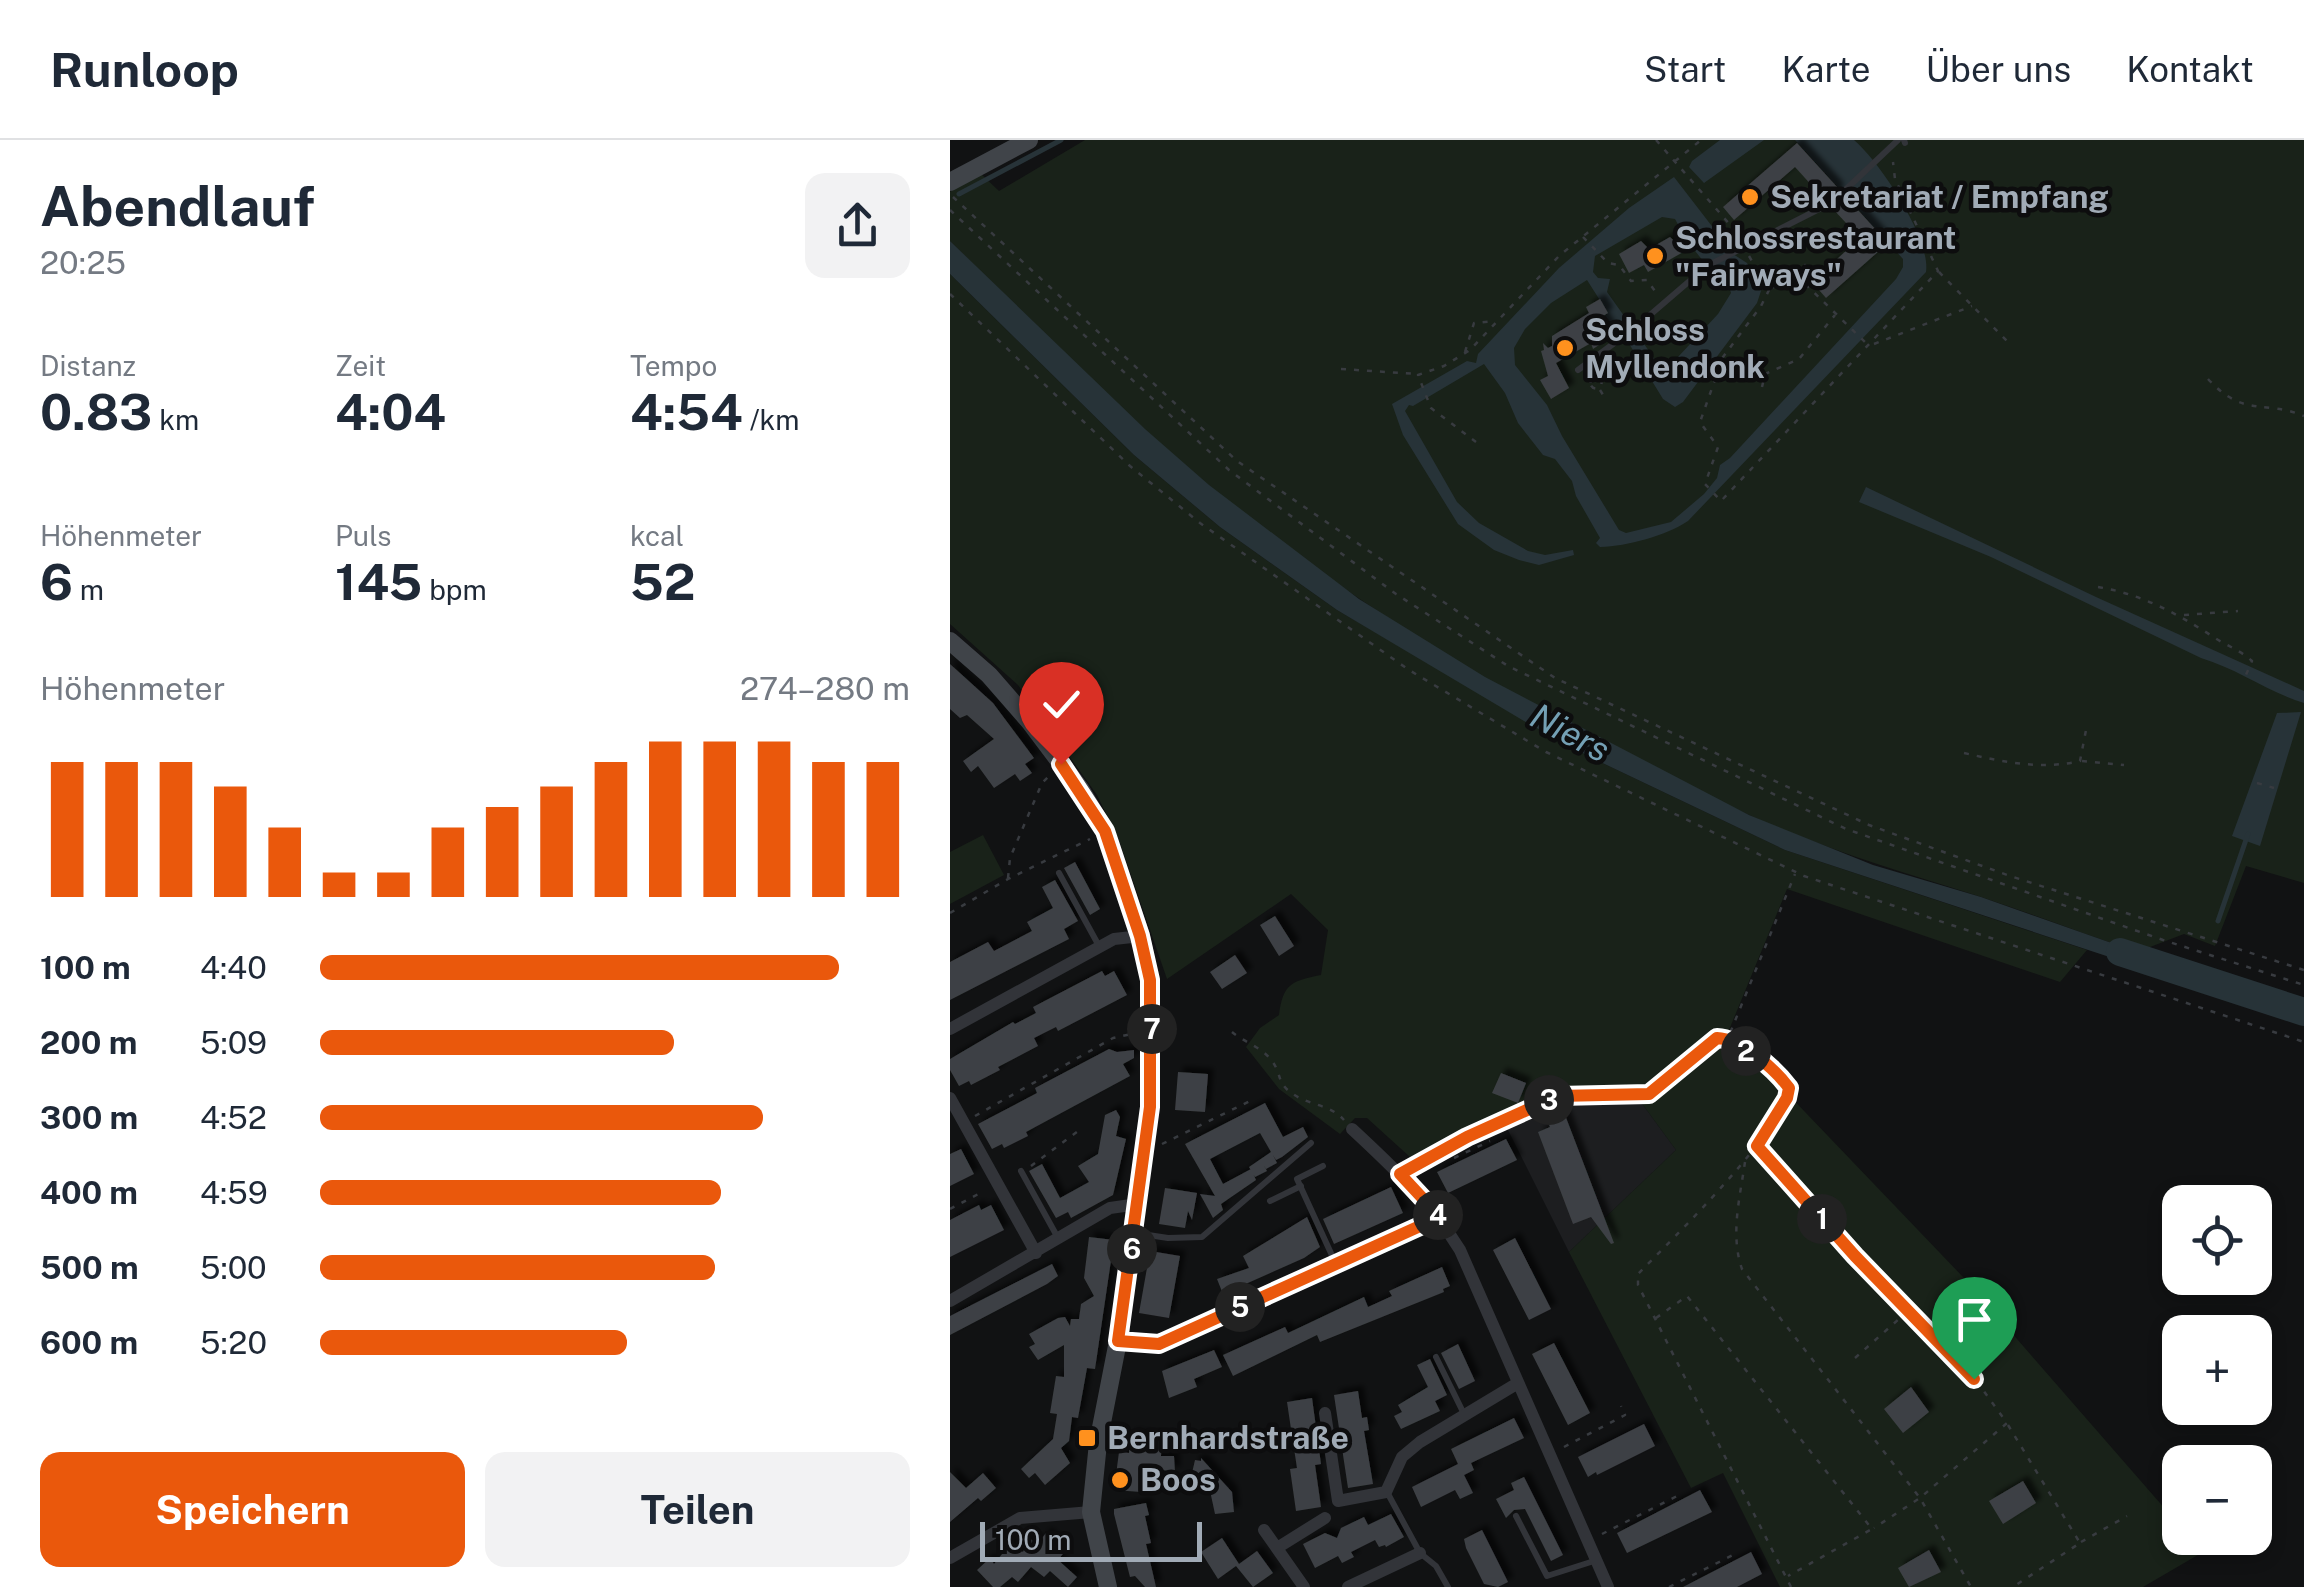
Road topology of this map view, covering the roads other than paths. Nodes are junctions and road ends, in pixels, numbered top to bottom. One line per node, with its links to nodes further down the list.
1 (1029, 140): 3 (street)
2 (1900, 142): 4 (lane)
3 (950, 182)
4 (1842, 192)
5 (1829, 204): 6 (lane)
6 (1578, 370)
7 (950, 641): 9 (street)
8 (1059, 874): 10 (lane)
9 (1140, 936): 10 (street); 21 (street)
10 (1099, 948): 11 (street)
11 (950, 1029)
12 (1558, 1096): 18 (lane)
13 (950, 1098): 25 (street)
14 (1352, 1129): 18 (street)
15 (1311, 1144): 23 (lane)
16 (1323, 1166): 19 (lane)
17 (1021, 1172): 24 (lane)
18 (1400, 1174): 22 (street)
19 (1301, 1186): 20 (lane); 26 (lane)
20 (1270, 1201)
21 (1138, 1204): 23 (street); 24 (street)
22 (1440, 1217): 26 (street); 31 (street)
23 (1134, 1233): 29 (street)
24 (1058, 1239): 25 (street)
25 (1036, 1253): 27 (street)
26 (1336, 1264): 29 (street)
27 (957, 1291): 28 (street)
28 (950, 1301)
29 (1118, 1341): 36 (street)
30 (1436, 1357): 33 (lane)
31 (1518, 1383): 33 (street); 43 (street)
32 (1325, 1413): 35 (street)
33 (1464, 1415): 34 (street)
34 (1386, 1492): 35 (street); 41 (lane)
35 (1338, 1501): 38 (lane)
36 (1091, 1512): 42 (street); 44 (street)
37 (1516, 1516): 43 (lane)
38 (1325, 1518): 40 (street)
39 (1264, 1530): 40 (street)
40 (1276, 1548): 45 (street)
41 (1420, 1553): 46 (street); 47 (lane)
42 (950, 1558)
43 (1596, 1560): 48 (street)
44 (1108, 1587)
45 (1304, 1587)
46 (1348, 1587)
47 (1448, 1587)
48 (1608, 1587)

